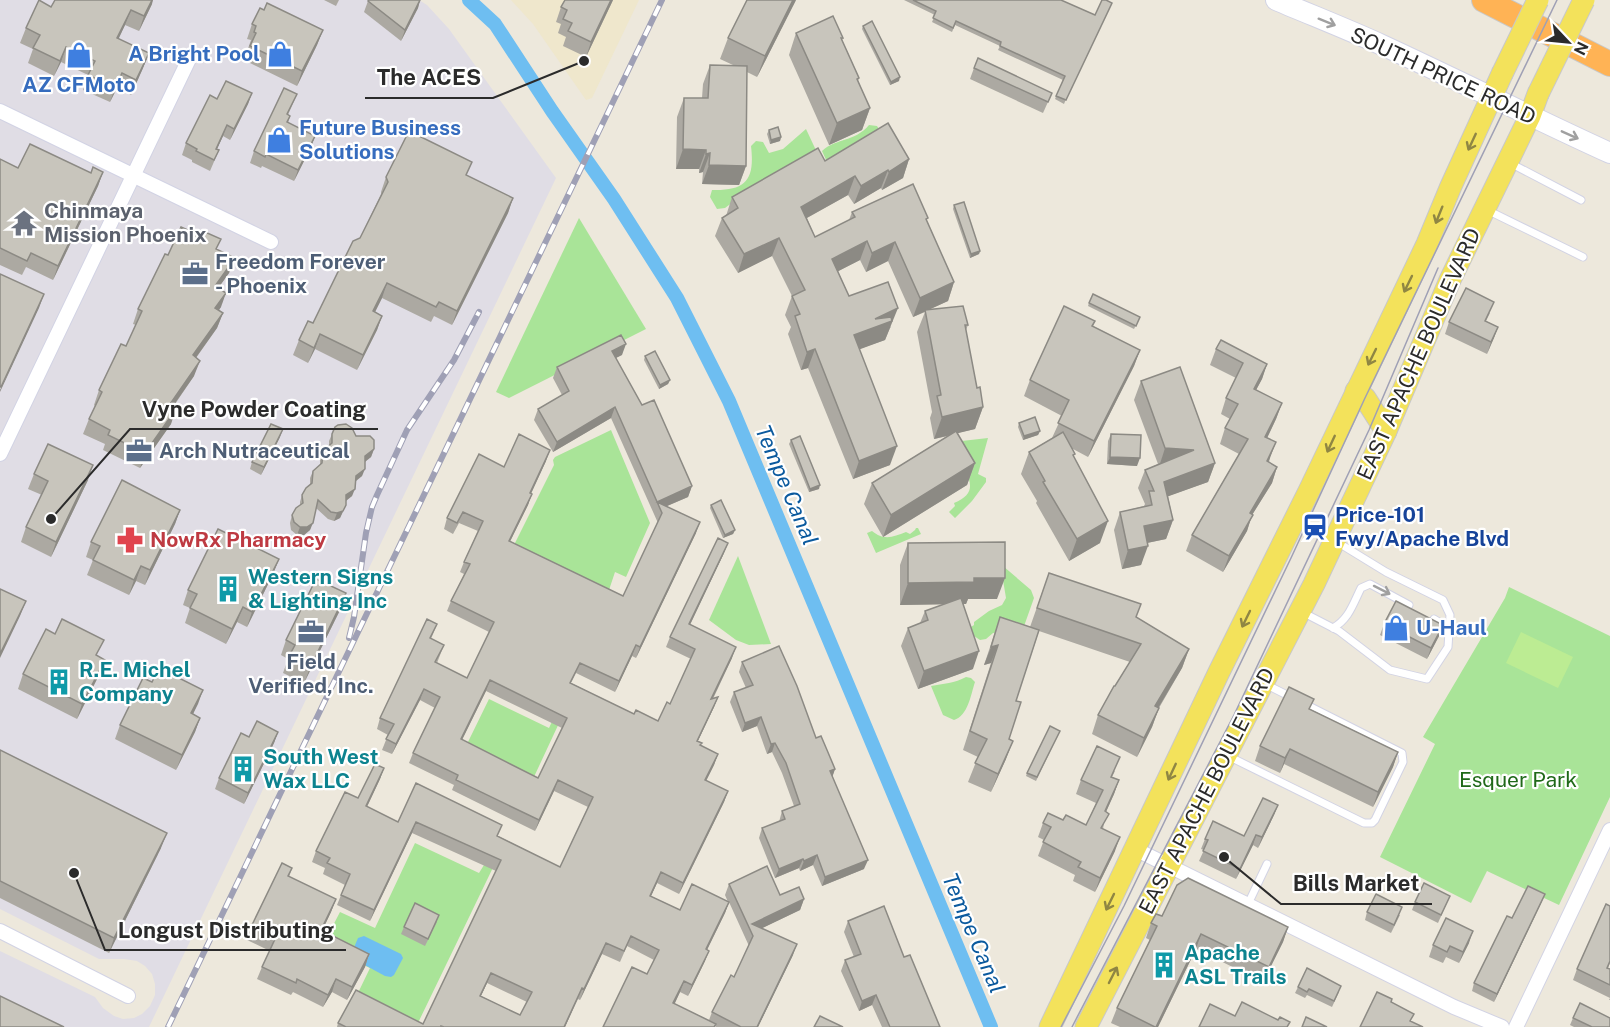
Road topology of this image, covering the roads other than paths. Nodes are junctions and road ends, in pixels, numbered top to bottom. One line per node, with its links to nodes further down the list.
1 (1276, 0): 7 (main road, SOUTH PRICE ROAD, one-way to 7)
2 (1484, 0): 6 (highway)
3 (1538, 0): 7 (main road, EAST APACHE BOULEVARD, bridge)
4 (1584, 0): 9 (main road, EAST APACHE BOULEVARD, bridge)
5 (191, 55): 12 (street)
6 (1610, 64)
7 (1492, 97): 9 (main road, SOUTH PRICE ROAD); 17 (main road, EAST APACHE BOULEVARD, one-way to 17)
8 (0, 111): 12 (street)
9 (1530, 116): 10 (main road, SOUTH PRICE ROAD, one-way to 10); 11 (main road, EAST APACHE BOULEVARD)
10 (1610, 153)
11 (1508, 162): 13 (lane); 14 (main road, EAST APACHE BOULEVARD)
12 (132, 175): 15 (street); 19 (street)
13 (1581, 200)
14 (1485, 209): 16 (lane); 18 (main road, EAST APACHE BOULEVARD)
15 (271, 242)
16 (1583, 257)
17 (1356, 391): 18 (main road); 29 (main road, EAST APACHE BOULEVARD, one-way to 29)
18 (1386, 431): 20 (main road, EAST APACHE BOULEVARD)
19 (0, 454)
20 (1335, 540): 22 (main road, EAST APACHE BOULEVARD); 25 (lane)
21 (1409, 604): 24 (lane, one-way to 21)
22 (1300, 611): 24 (lane); 26 (main road, EAST APACHE BOULEVARD)
23 (1434, 619): 25 (lane)
24 (1333, 628): 25 (lane)
25 (1449, 628)
26 (1263, 682): 27 (main road, EAST APACHE BOULEVARD); 27 (lane)
27 (1226, 755): 31 (main road, EAST APACHE BOULEVARD)
28 (1610, 830): 38 (street)
29 (1135, 849): 31 (street); 35 (main road, EAST APACHE BOULEVARD, one-way to 35)
30 (1267, 864): 32 (lane)
31 (1170, 866): 32 (street); 36 (main road, EAST APACHE BOULEVARD, one-way to 31)
32 (1248, 904): 37 (street)
33 (0, 931): 34 (street)
34 (128, 996)
35 (1050, 1027)
36 (1086, 1027)
37 (1502, 1027)
38 (1516, 1027)

